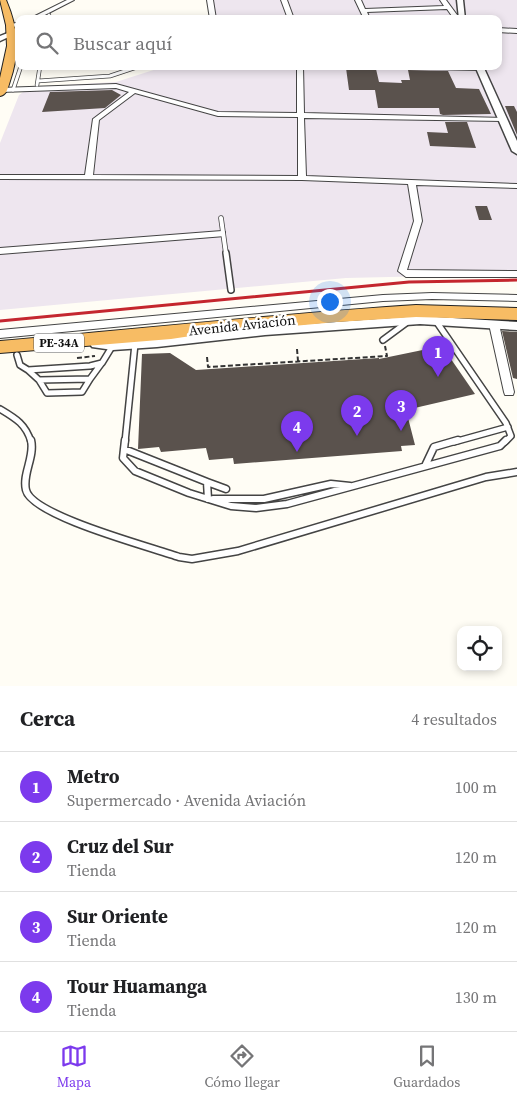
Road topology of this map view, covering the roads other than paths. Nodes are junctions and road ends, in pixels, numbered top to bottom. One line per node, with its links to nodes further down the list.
1 (2, 0): 16 (highway)
2 (71, 0): 10 (street)
3 (210, 0): 11 (street)
4 (284, 0): 12 (street)
5 (358, 0): 9 (street)
6 (443, 0): 8 (street)
7 (460, 0): 15 (street)
8 (448, 7): 9 (street); 14 (street)
9 (364, 11): 13 (street)
10 (40, 15)
11 (212, 15)
12 (290, 15)
13 (366, 15)
14 (454, 15)
15 (462, 15)
16 (14, 28): 19 (street); 27 (highway)
17 (502, 29): 18 (street)
18 (517, 30)
19 (0, 39)
20 (20, 70): 25 (lane)
21 (39, 70): 22 (lane)
22 (128, 70)
23 (300, 70): 28 (street)
24 (480, 70): 29 (street)
25 (13, 90): 26 (street); 27 (street)
26 (134, 91): 28 (street); 31 (street)
27 (0, 92)
28 (300, 114): 29 (street); 33 (street)
29 (503, 119): 30 (street)
30 (517, 152)
31 (88, 176): 32 (street); 33 (street)
32 (0, 177)
33 (302, 178): 34 (street)
34 (412, 182): 35 (street); 39 (street)
35 (517, 186)
36 (222, 218): 37 (lane)
37 (222, 234): 38 (street); 40 (lane)
38 (0, 251)
39 (517, 274)
40 (231, 290)
41 (517, 298): 47 (street)
42 (517, 314): 43 (highway, Avenida Aviación / PE-34A)
43 (434, 316): 44 (street); 45 (street); 48 (highway, Avenida Aviación / PE-34A); 60 (lane)
44 (409, 321): 48 (street); 49 (lane)
45 (494, 324): 46 (street); 58 (street)
46 (517, 326)
47 (0, 334)
48 (174, 337): 50 (highway, Avenida Aviación / PE-34A); 51 (street)
49 (383, 341)
50 (109, 343): 51 (street); 52 (highway, Avenida Aviación / PE-34A); 53 (highway, Avenida Aviación / PE-34A); 54 (lane)
51 (135, 344): 61 (lane)
52 (0, 348)
53 (9, 356): 55 (lane)
54 (102, 363): 55 (lane); 56 (lane)
55 (28, 370): 57 (lane)
56 (90, 378): 57 (lane); 57 (lane)
57 (38, 380)
58 (509, 392)
59 (0, 409): 63 (lane)
60 (508, 427): 62 (lane); 62 (lane)
61 (124, 449): 64 (lane); 66 (lane)
62 (425, 466): 66 (lane)
63 (517, 472)
64 (207, 482): 65 (lane); 66 (lane)
65 (226, 489)
66 (209, 499)

